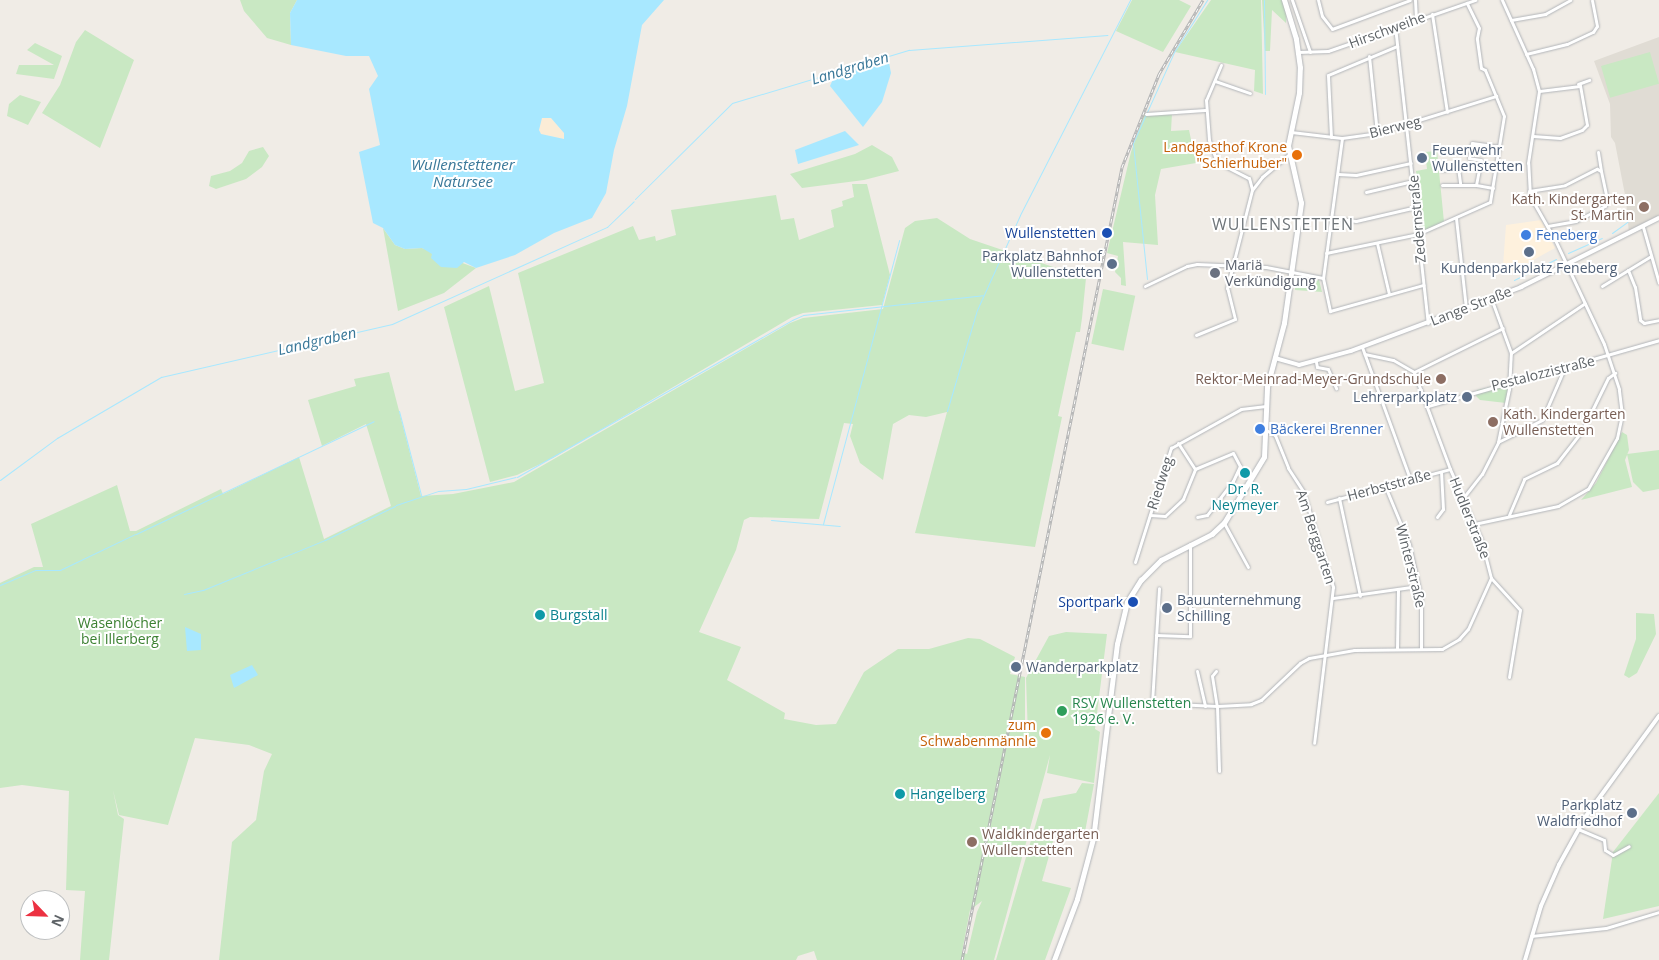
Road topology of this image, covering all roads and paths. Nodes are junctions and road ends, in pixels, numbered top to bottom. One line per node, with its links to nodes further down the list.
1 (1284, 0): 16 (main road)
2 (1292, 0): 17 (street)
3 (1319, 0): 4 (street)
4 (1410, 0)
5 (1415, 0): 12 (street)
6 (1475, 0): 10 (street, Hirschweihe)
7 (1502, 0): 13 (street)
8 (1570, 0): 13 (street)
9 (1592, 0): 18 (street)
10 (1466, 2): 11 (street, Hirschweihe); 26 (street)
11 (1432, 14): 12 (street, Hirschweihe); 28 (street)
12 (1416, 19): 14 (street, Hirschweihe)
13 (1511, 20): 18 (street)
14 (1395, 26): 15 (street, Zedernstraße); 17 (street, Hirschweihe)
15 (1397, 46): 19 (street); 30 (street, Zedernstraße)
16 (1298, 52): 17 (street, Hirschweihe); 31 (main road)
17 (1310, 52)
18 (1526, 54): 24 (street)
19 (1369, 56): 32 (street); 34 (street)
20 (1221, 66): 22 (street)
21 (1589, 80): 23 (street)
22 (1215, 81): 25 (street); 27 (street)
23 (1578, 84): 24 (street); 33 (street)
24 (1539, 91): 33 (street)
25 (1250, 93)
26 (1496, 96): 28 (street, Bierweg); 36 (street)
27 (1205, 110): 29 (street); 48 (street)
28 (1447, 112): 30 (street, Bierweg)
29 (1146, 114)
30 (1406, 126): 32 (street, Bierweg); 39 (street, Zedernstraße)
31 (1290, 132): 34 (street, Bierweg); 38 (main road)
32 (1378, 133): 35 (street, Bierweg)
33 (1533, 136): 49 (street)
34 (1331, 137): 35 (street, Bierweg)
35 (1342, 138): 42 (street)
36 (1499, 147): 46 (street); 47 (street)
37 (1598, 152): 41 (street)
38 (1288, 155): 48 (street); 64 (main road)
39 (1411, 164): 42 (street); 43 (street, Zedernstraße)
40 (1442, 170): 44 (street)
41 (1601, 171): 49 (street); 55 (street)
42 (1338, 174): 52 (street)
43 (1413, 181): 50 (street); 51 (street, Zedernstraße)
44 (1460, 183): 45 (street); 46 (street)
45 (1442, 185)
46 (1476, 185): 47 (street)
47 (1493, 188): 53 (street)
48 (1252, 190): 61 (street)
49 (1528, 191): 55 (street)
50 (1366, 192)
51 (1416, 208): 52 (street); 57 (street, Zedernstraße)
52 (1331, 218): 59 (street)
53 (1456, 218): 57 (street); 73 (street)
54 (1659, 218): 56 (street, Lange Straße)
55 (1547, 226): 62 (street)
56 (1643, 227): 60 (street); 62 (street, Lange Straße)
57 (1418, 234): 58 (street); 67 (street, Zedernstraße)
58 (1377, 243): 59 (street); 70 (street)
59 (1326, 253): 65 (street)
60 (1651, 256): 63 (street); 66 (street)
61 (1234, 264): 64 (street); 68 (street); 77 (street)
62 (1566, 264): 71 (street, Lange Straße); 72 (street)
63 (1628, 270): 69 (street); 74 (street)
64 (1292, 271): 65 (street); 83 (main road)
65 (1323, 278): 70 (street)
66 (1659, 283)
67 (1423, 285): 70 (street); 75 (street, Zedernstraße)
68 (1145, 286)
69 (1602, 286)
70 (1389, 294)
71 (1491, 298): 73 (street, Lange Straße); 76 (street)
72 (1585, 303): 80 (street); 82 (street)
73 (1466, 308): 75 (street, Lange Straße)
74 (1659, 320)
75 (1428, 323): 79 (street, Lange Straße)
76 (1503, 328): 80 (street); 86 (street)
77 (1196, 335)
78 (1659, 340): 82 (street, Pestalozzistraße)
79 (1362, 347): 81 (street); 84 (street, Lange Straße)
80 (1511, 353): 88 (street)
81 (1365, 354): 86 (street); 98 (street)
82 (1609, 356): 85 (street, Pestalozzistraße); 87 (street)
83 (1275, 358): 84 (street, Lange Straße); 90 (main road)
84 (1316, 362): 89 (street)
85 (1564, 368): 88 (street, Pestalozzistraße); 93 (street)
86 (1414, 372): 91 (street, Hudlerstraße)
87 (1615, 373): 104 (street); 104 (street)
88 (1510, 382): 91 (street, Pestalozzistraße); 93 (street)
89 (1336, 388)
90 (1266, 406): 92 (main road); 94 (street, Riedweg)
91 (1428, 406): 96 (street, Hudlerstraße)
92 (1266, 430): 107 (main road); 117 (street, Am Berggarten)
93 (1498, 442): 101 (street)
94 (1178, 443): 95 (street); 103 (street, Riedweg)
95 (1195, 469): 103 (street); 105 (street)
96 (1450, 469): 97 (street, Herbststraße); 101 (street, Hudlerstraße)
97 (1441, 472): 98 (street, Herbststraße); 106 (street)
98 (1410, 479): 99 (street, Herbststraße)
99 (1385, 486): 100 (street, Herbststraße); 113 (street, Winterstraße)
100 (1339, 498): 102 (street, Herbststraße); 116 (street)
101 (1462, 499): 108 (street, Hudlerstraße)
102 (1327, 502)
103 (1150, 515): 110 (street, Riedweg)
104 (1509, 516): 108 (street)
105 (1197, 517)
106 (1437, 517)
107 (1224, 523): 109 (main road); 111 (street)
108 (1474, 524): 112 (street, Hudlerstraße)
109 (1190, 544): 118 (street); 125 (main road)
110 (1135, 562)
111 (1248, 566)
112 (1491, 578): 120 (street); 124 (street)
113 (1418, 586): 115 (street); 120 (street, Winterstraße)
114 (1159, 588): 118 (street)
115 (1398, 589): 116 (street); 119 (street)
116 (1360, 596): 117 (street)
117 (1333, 598): 121 (street, Am Berggarten)
118 (1156, 635): 126 (street)
119 (1397, 648): 120 (street); 121 (street)
120 (1421, 649)
121 (1326, 653): 128 (street); 130 (street, Am Berggarten)
122 (1197, 671): 127 (street)
123 (1216, 671): 128 (street)
124 (1509, 677)
125 (1111, 701): 126 (street); 136 (main road)
126 (1152, 703): 127 (street)
127 (1206, 706): 128 (street)
128 (1217, 706): 131 (street)
129 (1659, 716): 132 (street)
130 (1314, 744)
131 (1219, 771)
132 (1578, 829): 133 (street); 135 (street)
133 (1629, 846)
134 (1659, 912): 135 (street)
135 (1531, 936): 137 (street)
136 (1054, 960)
137 (1525, 960)

